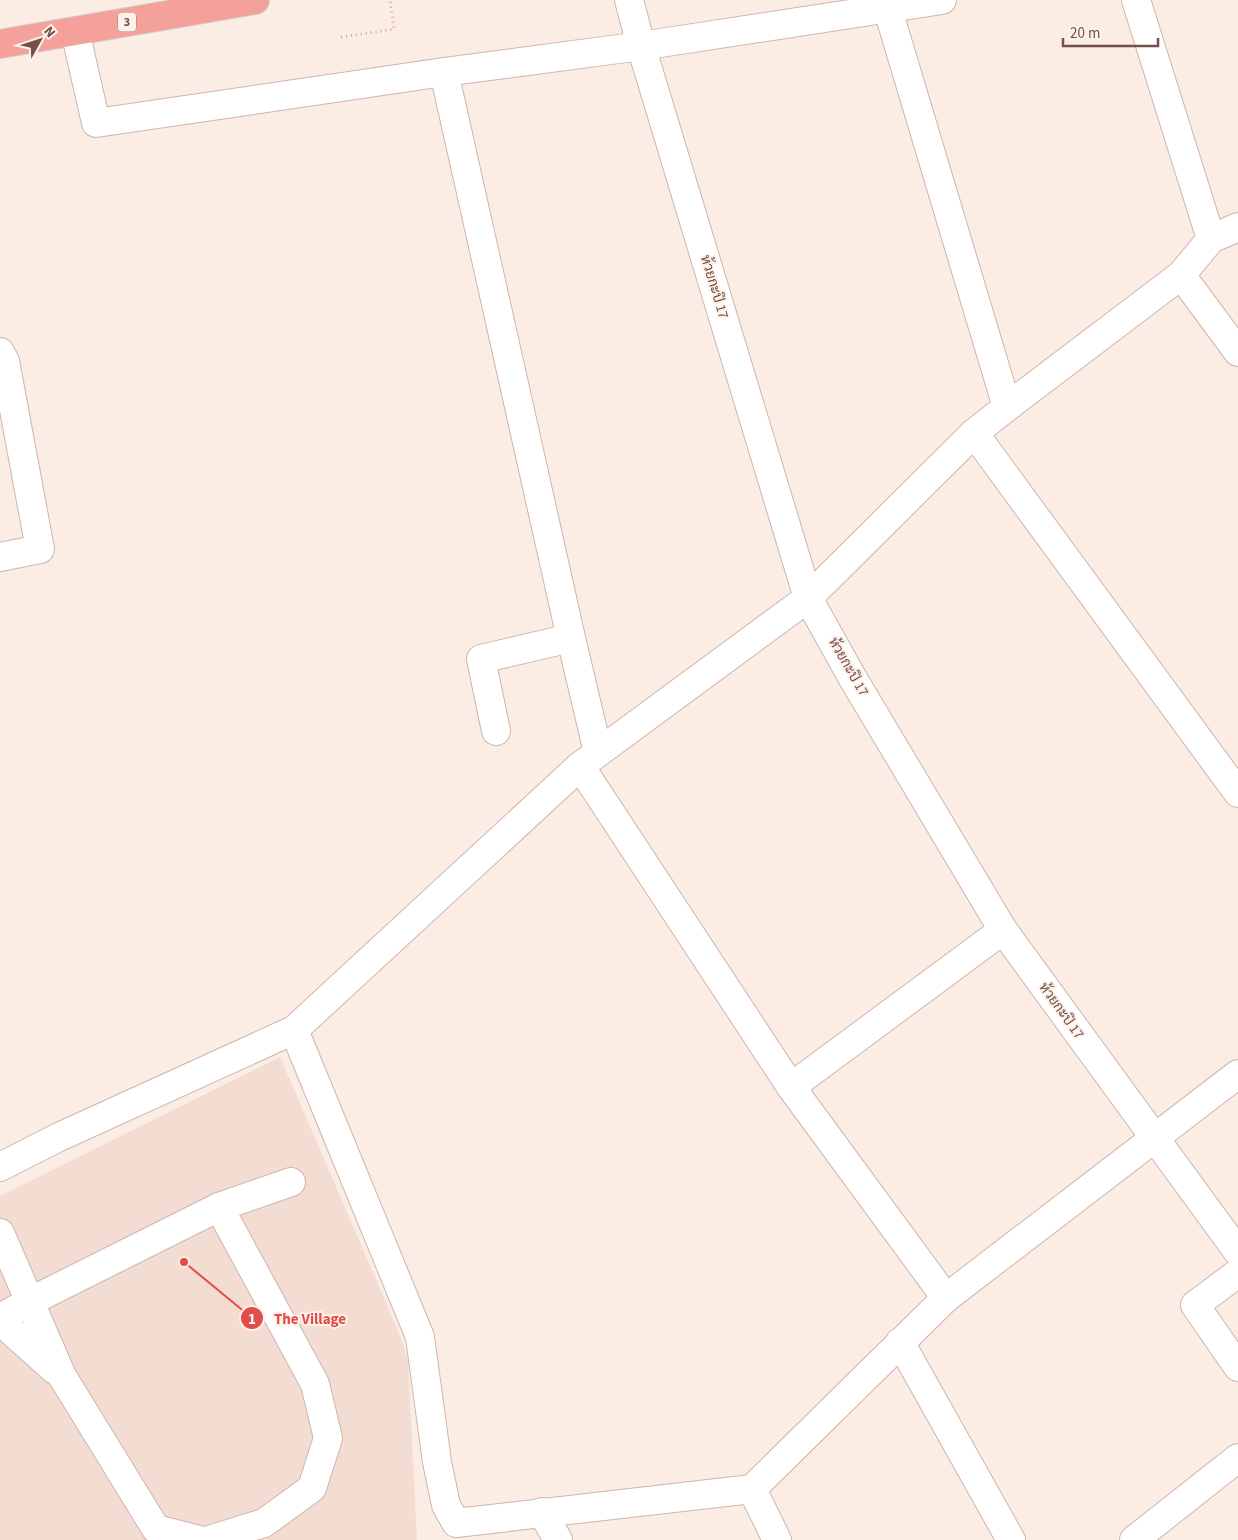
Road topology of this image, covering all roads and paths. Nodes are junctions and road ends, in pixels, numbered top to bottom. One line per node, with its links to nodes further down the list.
1 (255, 0): 7 (highway, 3)
2 (390, 0): 8 (path)
3 (629, 0): 10 (street, ห้วยกะปิ 17)
4 (942, 0): 6 (street)
5 (1136, 0): 13 (street)
6 (886, 4): 10 (street); 17 (street)
7 (75, 31): 9 (highway, 3); 11 (street)
8 (341, 37)
9 (0, 44)
10 (641, 46): 11 (street); 20 (street, ห้วยกะปิ 17)
11 (444, 72): 21 (street)
12 (1238, 227): 13 (street)
13 (1211, 239): 14 (street)
14 (1182, 275): 16 (street); 17 (street)
15 (0, 352): 19 (street)
16 (1238, 352)
17 (1007, 407): 18 (street)
18 (974, 433): 20 (street); 24 (street)
19 (0, 557)
20 (808, 598): 23 (street); 25 (street, ห้วยกะปิ 17)
21 (571, 638): 22 (street); 23 (street)
22 (496, 730)
23 (589, 759): 26 (street); 28 (street)
24 (1238, 793)
25 (1003, 930): 28 (street); 29 (street, ห้วยกะปิ 17)
26 (294, 1030): 30 (street); 44 (street)
27 (1238, 1074): 29 (street)
28 (791, 1087): 36 (street)
29 (1154, 1138): 34 (street, ห้วยกะปิ 17); 36 (street)
30 (0, 1167)
31 (291, 1182): 32 (street)
32 (219, 1208): 37 (street); 46 (street)
33 (0, 1233): 37 (street)
34 (1238, 1252)
35 (1238, 1273): 40 (street)
36 (946, 1298): 39 (street)
37 (29, 1302): 38 (street); 41 (street)
38 (0, 1320): 41 (street)
39 (900, 1342): 43 (street); 49 (street)
40 (1238, 1367)
41 (62, 1376): 45 (street)
42 (1238, 1458): 50 (street)
43 (752, 1489): 44 (street); 48 (street)
44 (542, 1512): 47 (street)
45 (199, 1540)
46 (209, 1540)
47 (558, 1540)
48 (777, 1540)
49 (1011, 1540)
50 (1134, 1540)

